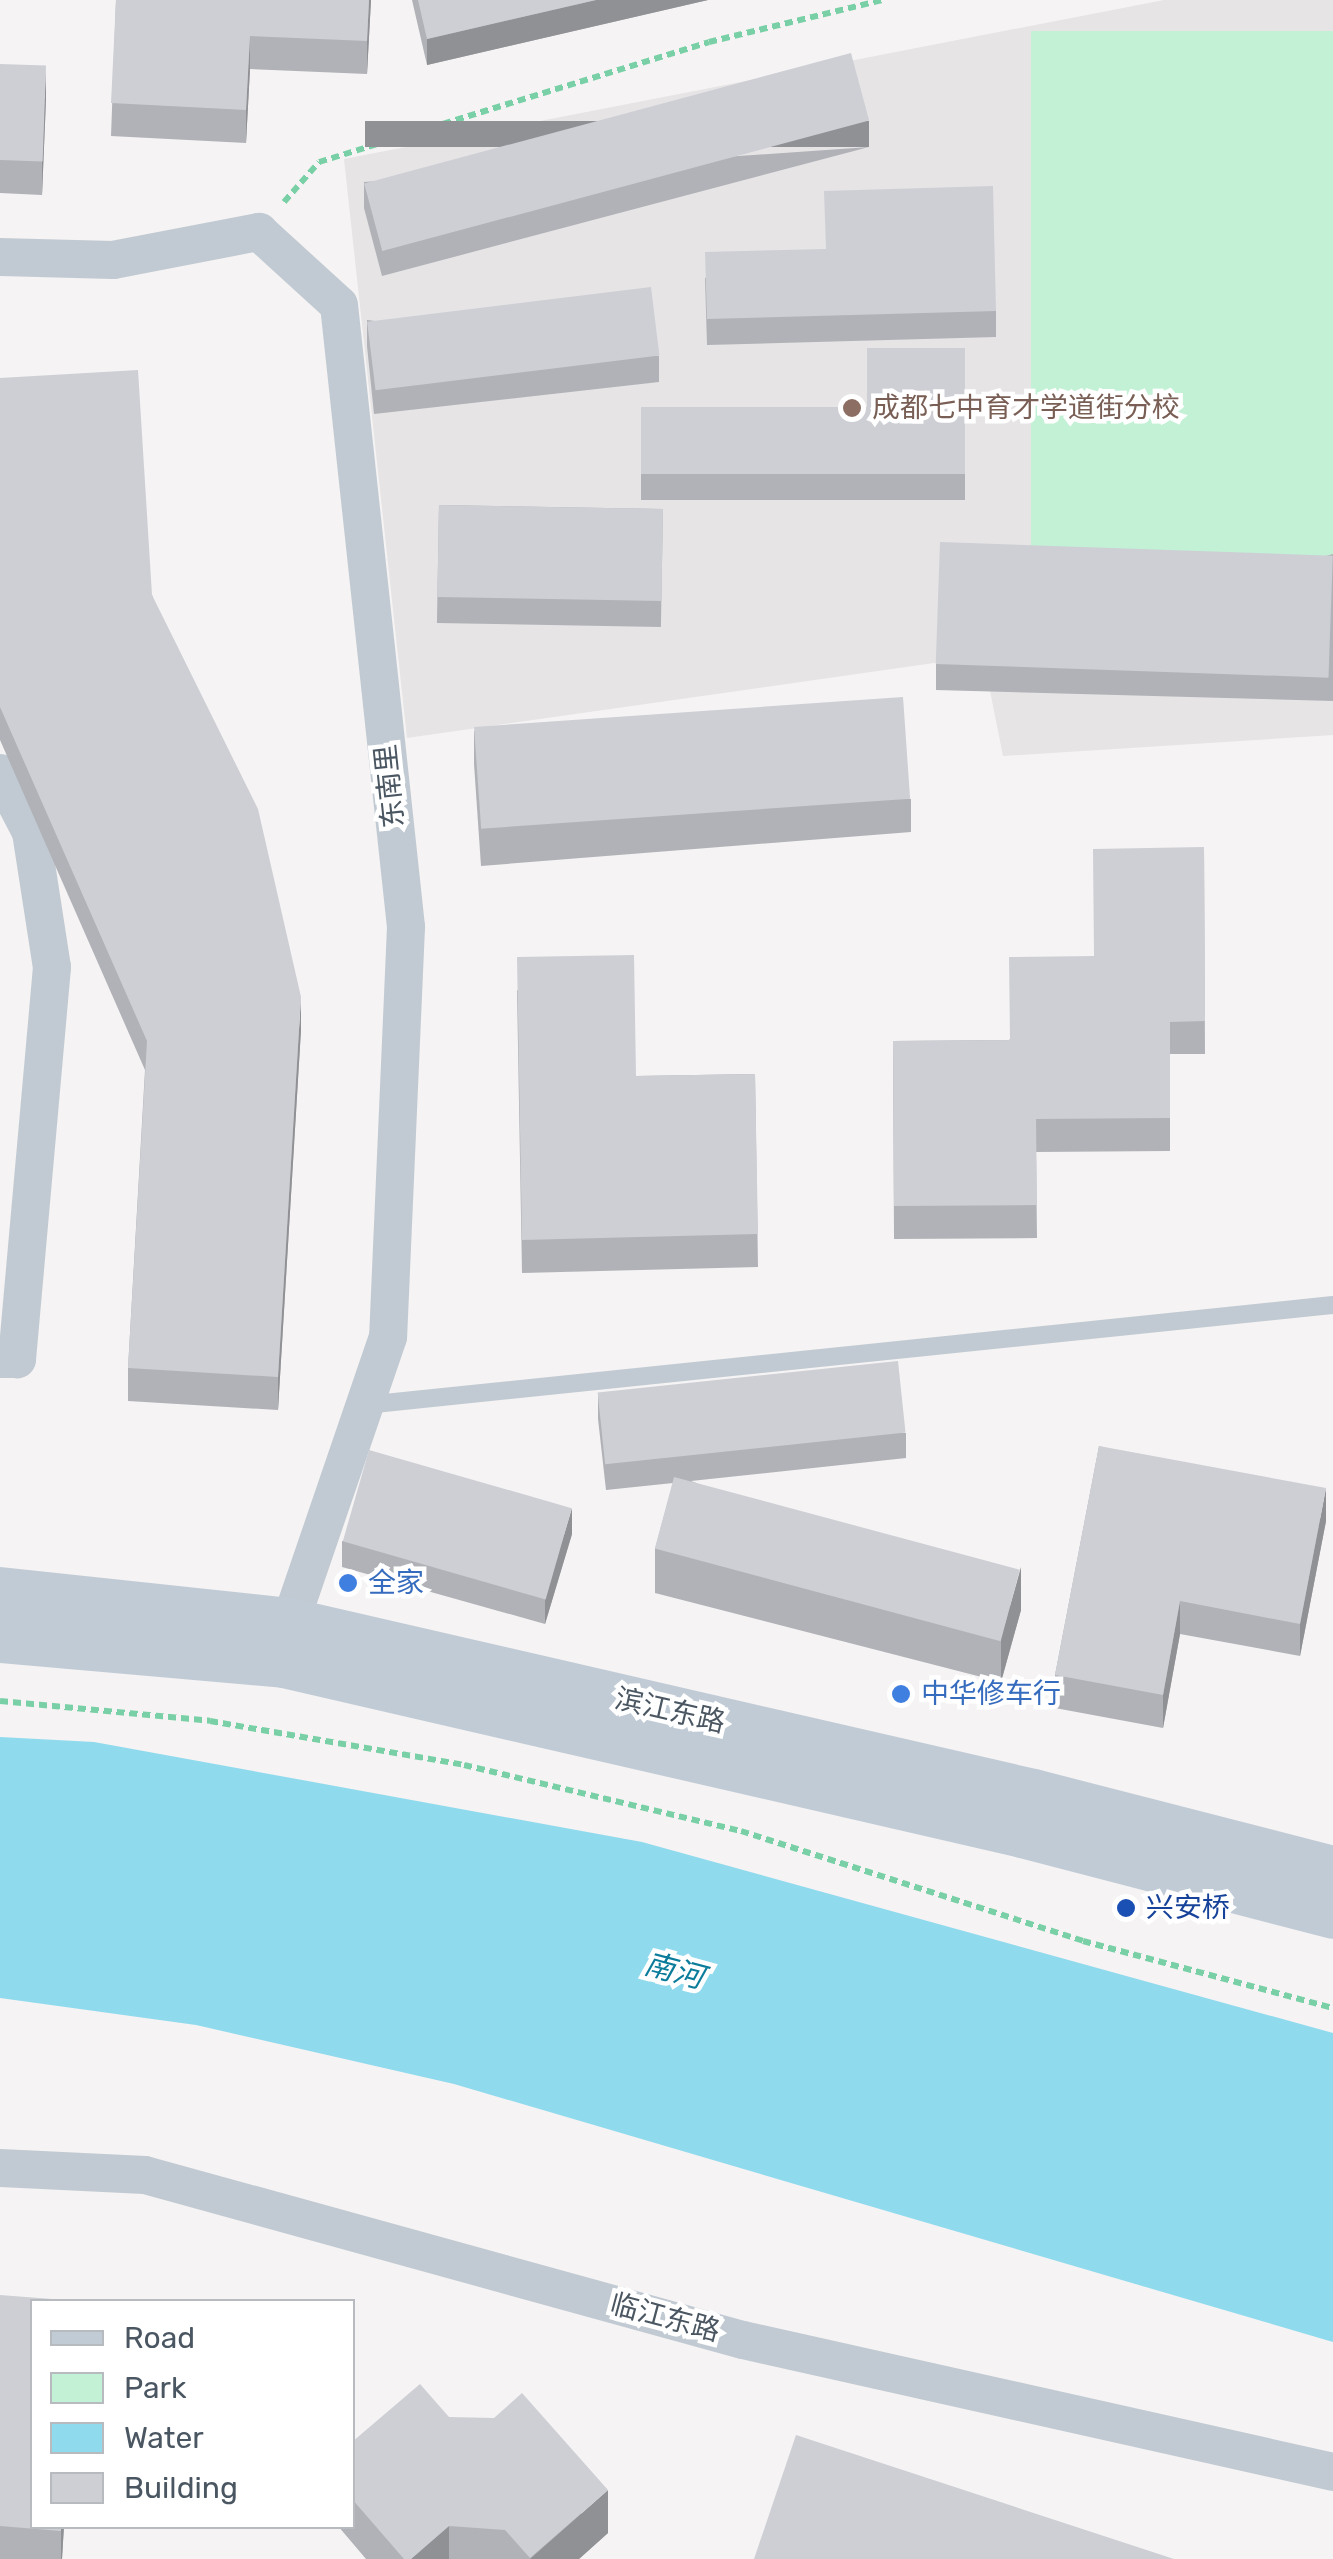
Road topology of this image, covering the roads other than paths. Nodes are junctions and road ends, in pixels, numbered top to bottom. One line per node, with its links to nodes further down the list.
1 (0, 256): 5 (street, 东南里)
2 (0, 773): 4 (street)
3 (1333, 1304): 5 (lane)
4 (0, 1359)
5 (365, 1405): 7 (street, 东南里)
6 (0, 1592): 7 (main road, 滨江东路)
7 (290, 1624): 9 (main road, 滨江东路)
8 (0, 1637): 10 (main road, 滨江东路)
9 (1333, 1872)
10 (1333, 1913)
11 (0, 2168): 12 (street, 临江东路)
12 (1333, 2472)

